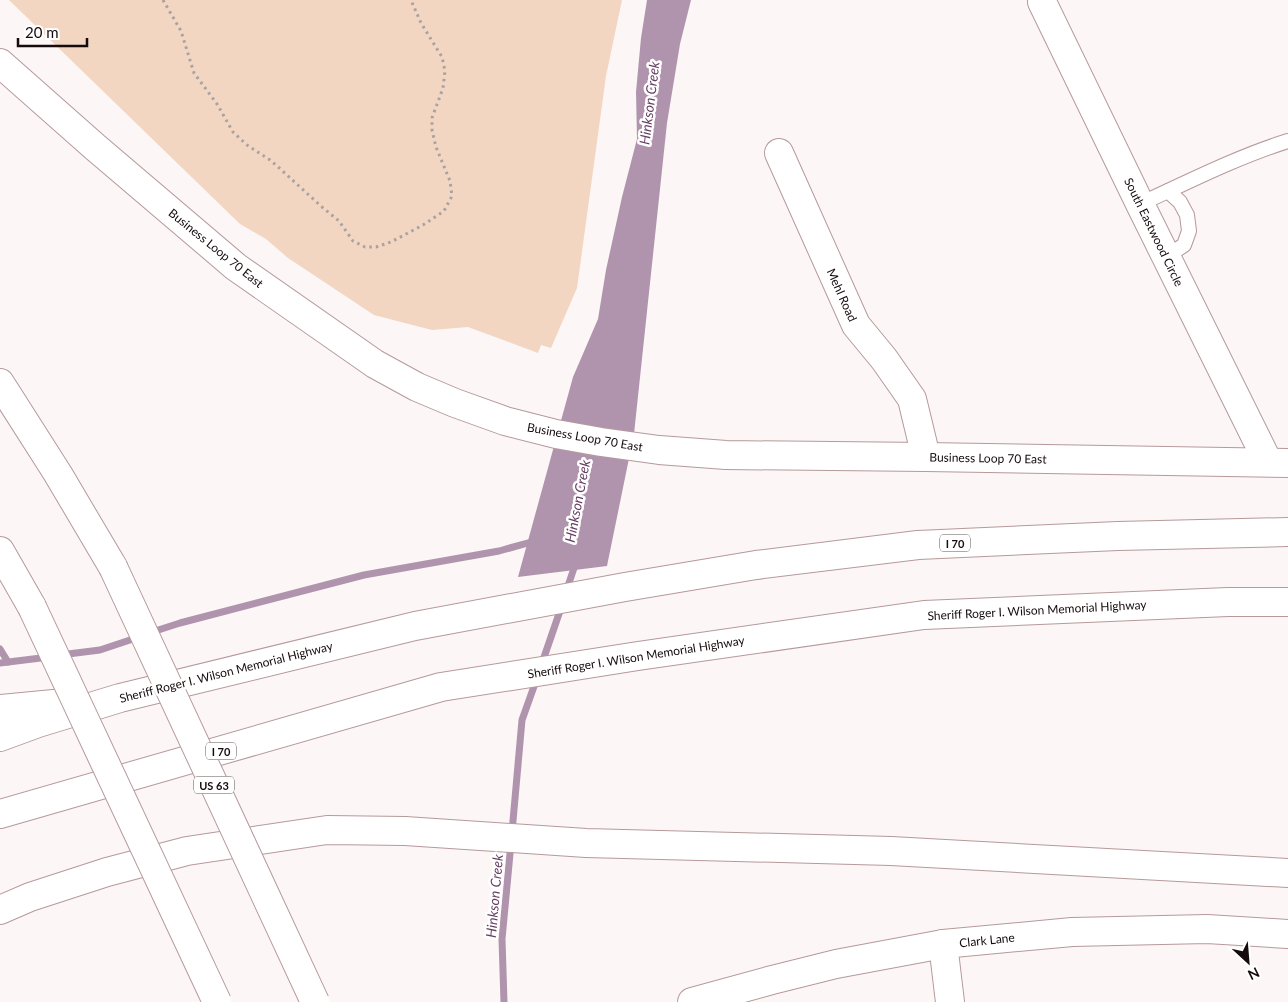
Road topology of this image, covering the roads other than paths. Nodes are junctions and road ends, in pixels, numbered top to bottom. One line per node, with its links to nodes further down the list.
1 (1042, 2): 6 (main road, South Eastwood Circle)
2 (0, 63): 9 (main road, Business Loop 70 East)
3 (1288, 141): 5 (lane)
4 (779, 153): 9 (main road, Mehl Road)
5 (1168, 191): 6 (lane); 7 (lane)
6 (1140, 204): 7 (main road, South Eastwood Circle)
7 (1166, 257): 10 (main road, South Eastwood Circle)
8 (0, 383): 23 (main road, US 63, bridge)
9 (926, 457): 10 (main road, Business Loop 70 East)
10 (1278, 462)
11 (1288, 532): 14 (main road, Sheriff Roger I. Wilson Memorial Highway / I 70)
12 (0, 551): 22 (main road, bridge)
13 (1288, 602): 17 (main road, Sheriff Roger I. Wilson Memorial Highway / I 70)
14 (120, 698): 15 (main road); 16 (main road, Sheriff Roger I. Wilson Memorial Highway / I 70)
15 (0, 709)
16 (0, 737)
17 (0, 814)
18 (1288, 873): 19 (main road)
19 (0, 910)
20 (1288, 934): 21 (main road, Clark Lane)
21 (943, 944): 24 (main road, Clark Lane); 25 (main road)
22 (216, 1002)
23 (315, 1002)
24 (692, 1002)
25 (950, 1002)

